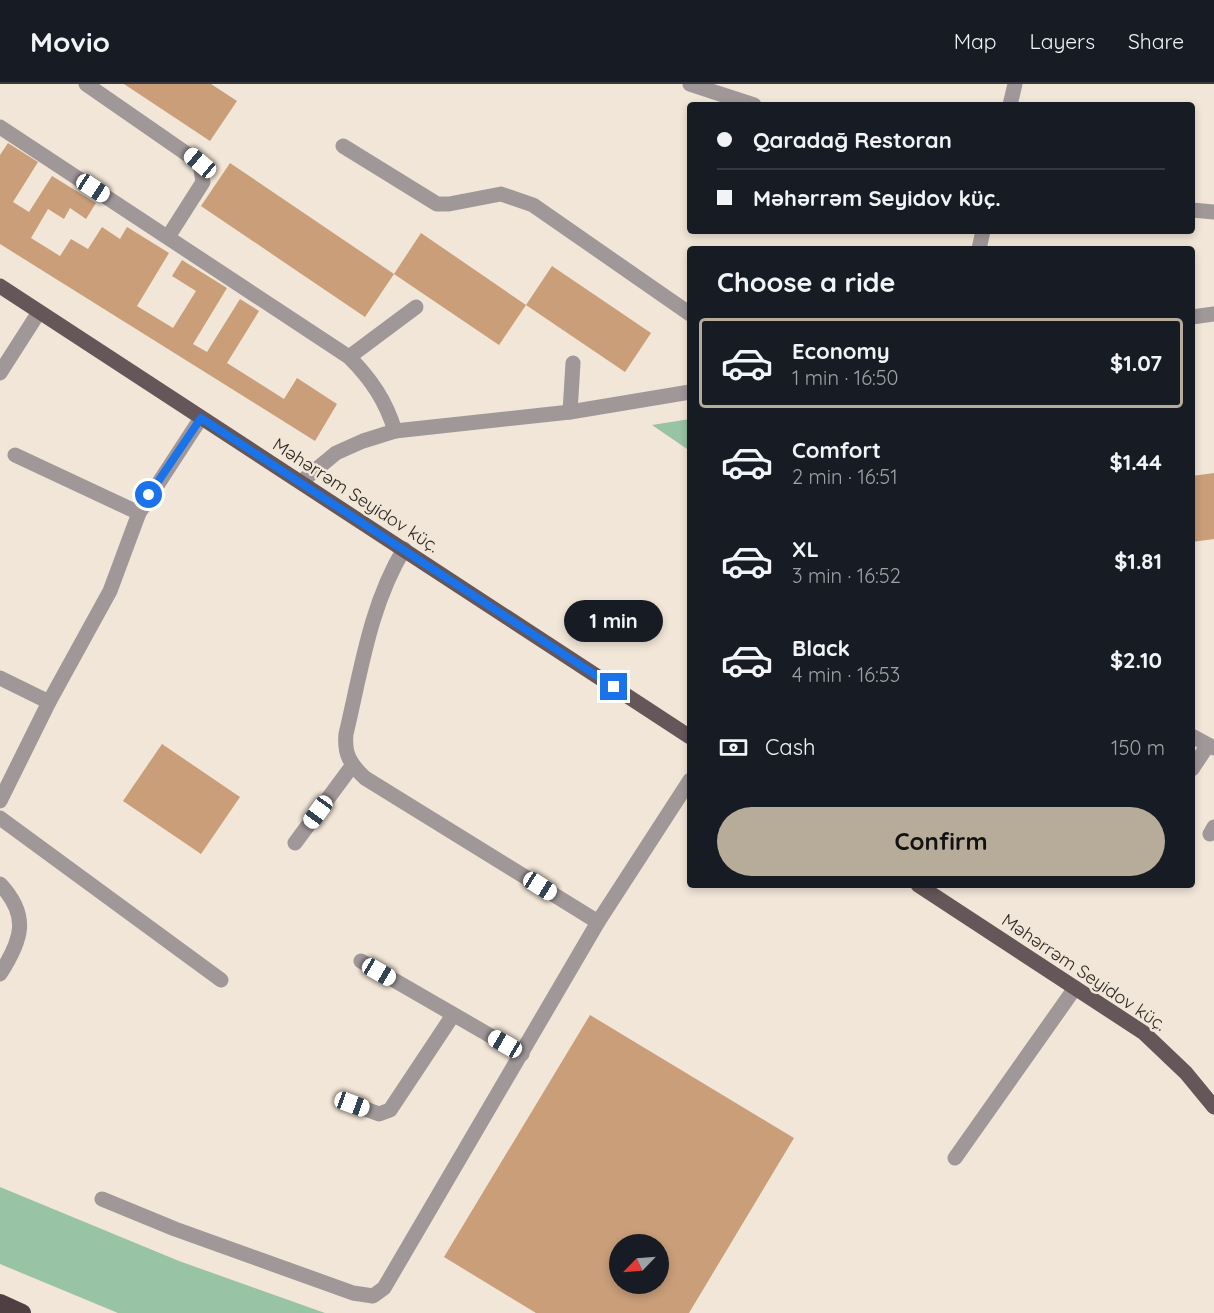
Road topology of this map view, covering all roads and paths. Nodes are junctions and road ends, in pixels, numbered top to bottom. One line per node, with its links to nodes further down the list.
1 (86, 84): 10 (street)
2 (690, 84): 4 (street)
3 (1015, 84): 5 (street)
4 (745, 102)
5 (1011, 102)
6 (0, 127): 10 (street)
7 (343, 146): 14 (street)
8 (1195, 210): 9 (street)
9 (1214, 212)
10 (168, 237): 17 (street)
11 (0, 286): 13 (main road, Məhərrəm Seyidov küç.)
12 (416, 307): 17 (street)
13 (39, 312): 19 (street); 22 (main road, Məhərrəm Seyidov küç.)
14 (687, 312)
15 (1214, 314): 16 (street)
16 (1195, 317)
17 (349, 357): 23 (street)
18 (573, 363): 21 (street)
19 (0, 373)
20 (687, 392): 21 (street)
21 (570, 412): 23 (street)
22 (201, 418): 25 (main road, Məhərrəm Seyidov küç.); 26 (street)
23 (395, 431): 25 (street)
24 (15, 455): 26 (street)
25 (301, 483): 27 (main road, Məhərrəm Seyidov küç.)
26 (139, 513): 29 (street)
27 (404, 549): 30 (main road, Məhərrəm Seyidov küç.); 34 (street)
28 (0, 678): 29 (street)
29 (49, 702): 36 (street)
30 (687, 735)
31 (1195, 738): 32 (street)
32 (1211, 746): 33 (street)
33 (1195, 765)
34 (352, 766): 38 (street); 41 (street)
35 (687, 785): 41 (street)
36 (0, 801)
37 (0, 818): 44 (street)
38 (295, 843)
39 (0, 884): 43 (street)
40 (923, 888): 45 (main road, Məhərrəm Seyidov küç.)
41 (598, 922): 47 (street)
42 (361, 961): 46 (street)
43 (0, 974)
44 (220, 980)
45 (1075, 988): 49 (main road, Məhərrəm Seyidov küç.); 50 (street)
46 (453, 1015): 47 (street); 48 (street)
47 (522, 1054): 51 (street)
48 (352, 1104)
49 (1214, 1107)
50 (955, 1158)
51 (102, 1199)
52 (0, 1303): 53 (highway)
53 (22, 1313)

